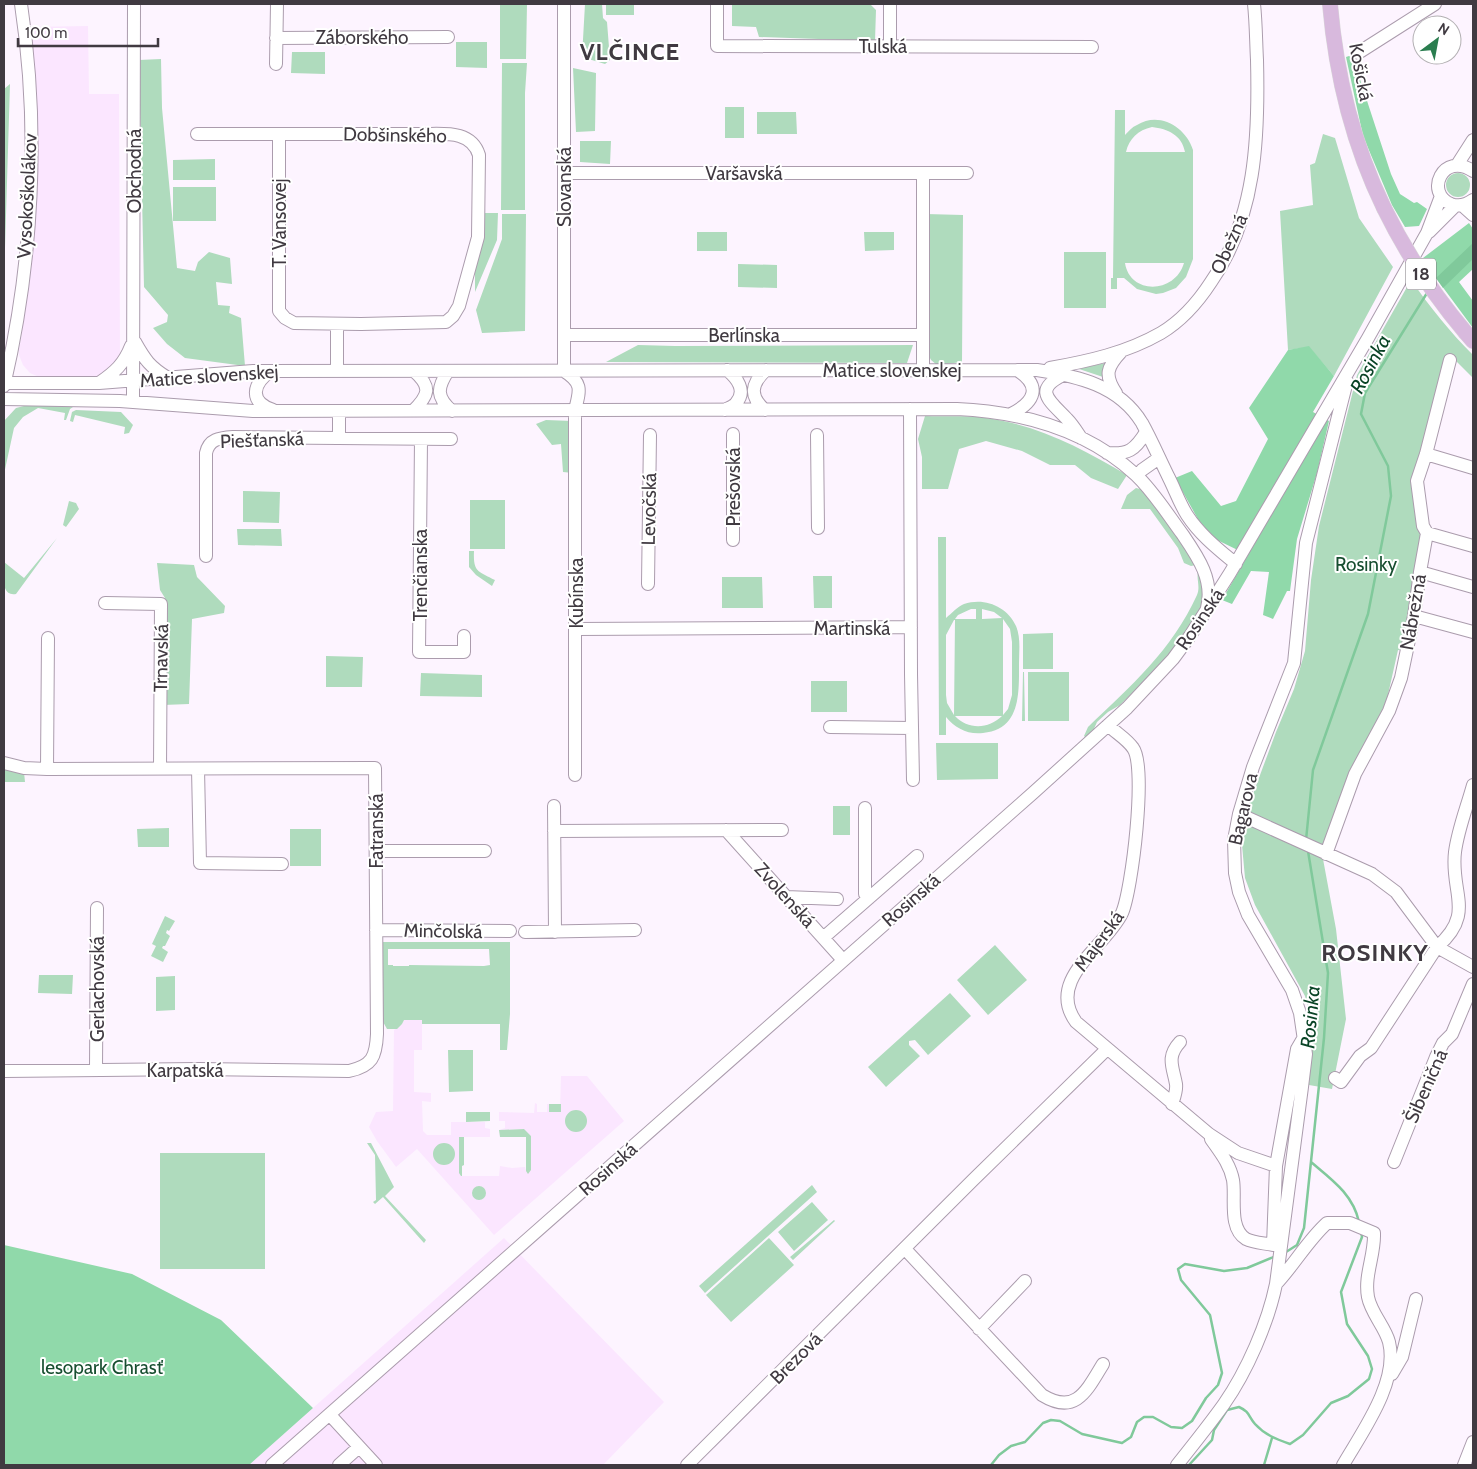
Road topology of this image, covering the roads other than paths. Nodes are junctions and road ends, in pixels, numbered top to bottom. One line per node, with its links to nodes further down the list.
1 (21, 4): 52 (street, Vysokoškolákov)
2 (134, 4): 33 (street, Obchodná)
3 (277, 4): 11 (street)
4 (564, 4): 21 (street, Slovanská)
5 (717, 4): 12 (street, Tulská)
6 (890, 4): 12 (street)
7 (1254, 4): 34 (street, Obežná)
8 (1330, 4): 32 (main road, Košická / 18, bridge)
9 (1435, 4): 14 (street)
10 (448, 37): 11 (street, Záborského)
11 (276, 38): 15 (street)
12 (890, 46): 13 (street, Tulská)
13 (1092, 47)
14 (1358, 53)
15 (276, 64)
16 (196, 134): 17 (street, Dobšinského)
17 (279, 134): 28 (street, T. Vansovej); 29 (street, Dobšinského)
18 (1473, 140): 19 (street)
19 (1457, 165): 20 (street); 24 (street, Rosinská)
20 (1473, 171)
21 (565, 173): 22 (street, Varšavská); 30 (street, Slovanská)
22 (923, 173): 23 (street, Varšavská); 31 (street)
23 (966, 173)
24 (1442, 196): 25 (street); 27 (street, Rosinská)
25 (1464, 204): 26 (street); 27 (street, Rosinská)
26 (1473, 215)
27 (1427, 234): 36 (street, Rosinská)
28 (279, 311): 29 (street, Dobšinského)
29 (337, 324): 43 (street)
30 (564, 335): 31 (street, Berlínska); 46 (street, Slovanská)
31 (923, 335): 39 (street)
32 (1470, 337)
33 (134, 339): 49 (street, Obchodná); 50 (street, Obchodná); 51 (street, Obchodná)
34 (1121, 352): 41 (street, Obežná); 53 (street, Matice slovenskej)
35 (1450, 360): 75 (street, Nábrežná)
36 (1351, 366): 85 (street, Rosinská); 109 (street, Bagarova)
37 (727, 370): 38 (street, Matice slovenskej); 46 (street, Matice slovenskej); 59 (street)
38 (766, 370): 39 (street, Matice slovenskej); 60 (street)
39 (923, 370): 40 (street, Matice slovenskej)
40 (1017, 370): 41 (street, Matice slovenskej); 65 (street)
41 (1037, 370): 48 (street, Matice slovenskej)
42 (271, 371): 43 (street, Matice slovenskej); 47 (street, Matice slovenskej); 61 (street)
43 (337, 371): 44 (street, Matice slovenskej)
44 (414, 371): 45 (street, Matice slovenskej); 63 (street)
45 (448, 371): 46 (street, Matice slovenskej); 64 (street)
46 (564, 371): 58 (street)
47 (235, 372): 49 (street, Matice slovenskej); 57 (street)
48 (1066, 374): 53 (street, Matice slovenskej); 71 (street, Matice slovenskej)
49 (168, 378): 50 (street, Matice slovenskej)
50 (134, 381): 51 (street, Matice slovenskej); 55 (street, Obchodná)
51 (99, 383): 52 (street, Matice slovenskej)
52 (4, 384)
53 (1118, 396): 66 (street, Matice slovenskej)
54 (4, 399): 55 (street, Matice slovenskej)
55 (134, 402): 57 (street, Matice slovenskej)
56 (910, 409): 60 (street, Matice slovenskej); 65 (street, Matice slovenskej); 92 (street, Martinská)
57 (235, 410): 61 (street, Matice slovenskej)
58 (575, 410): 59 (street, Matice slovenskej); 64 (street, Matice slovenskej); 93 (street, Kubínska)
59 (725, 410): 60 (street, Matice slovenskej)
60 (765, 410)
61 (277, 411): 62 (street, Matice slovenskej)
62 (339, 411): 63 (street, Matice slovenskej); 70 (street)
63 (414, 411): 64 (street, Matice slovenskej)
64 (452, 411)
65 (1011, 414): 71 (street, Matice slovenskej)
66 (1146, 432): 74 (street); 76 (street, Matice slovenskej)
67 (733, 434): 81 (street, Prešovská)
68 (650, 435): 87 (street, Levočská)
69 (818, 435): 79 (street)
70 (339, 438): 72 (street, Piešťanská); 83 (street, Piešťanská)
71 (1081, 438): 74 (street, Matice slovenskej)
72 (421, 439): 73 (street, Piešťanská); 95 (street, Trenčianska)
73 (451, 439)
74 (1107, 453): 78 (street, Matice slovenskej)
75 (1426, 454): 77 (street); 80 (street, Nábrežná)
76 (1159, 458): 78 (street); 85 (street, Matice slovenskej)
77 (1473, 468)
78 (1137, 476): 84 (street, Matice slovenskej)
79 (818, 528)
80 (1427, 533): 82 (street); 86 (street, Nábrežná)
81 (733, 540)
82 (1473, 546)
83 (206, 556)
84 (1203, 566): 85 (street); 90 (street, Matice slovenskej)
85 (1233, 568): 90 (street, Rosinská)
86 (1420, 572): 88 (street); 91 (street, Nábrežná)
87 (648, 584)
88 (1473, 587)
89 (106, 603): 102 (street, Trnavská)
90 (1206, 613): 97 (street, Rosinská)
91 (1414, 616): 94 (street); 115 (street, Nábrežná)
92 (910, 627): 93 (street, Martinská); 99 (street)
93 (576, 629): 104 (street, Kubínska)
94 (1473, 632)
95 (464, 636)
96 (48, 638): 101 (street)
97 (1108, 725): 129 (street, Rosinská); 134 (street, Majerská)
98 (830, 727): 99 (street)
99 (912, 728): 105 (street)
100 (4, 763): 101 (street, Fatranská)
101 (47, 769): 102 (street, Fatranská)
102 (160, 769): 103 (street, Fatranská)
103 (198, 769): 113 (street, Fatranská); 117 (street)
104 (575, 775)
105 (912, 780)
106 (1473, 785): 128 (street)
107 (554, 806): 112 (street)
108 (865, 808): 119 (street)
109 (1239, 814): 115 (street); 132 (street, Bagarova)
110 (726, 830): 111 (street, Zvolenská); 112 (street, Zvolenská); 118 (street, Zvolenská)
111 (782, 830)
112 (554, 831): 126 (street)
113 (376, 851): 114 (street); 122 (street, Fatranská)
114 (485, 851)
115 (1320, 851): 128 (street)
116 (917, 856): 119 (street)
117 (282, 864)
118 (786, 897): 120 (street); 127 (street, Zvolenská)
119 (869, 898): 127 (street)
120 (837, 899)
121 (97, 908): 136 (street, Gerlachovská)
122 (376, 930): 124 (street, Minčolská); 135 (street, Fatranská)
123 (635, 930): 126 (street)
124 (510, 931)
125 (525, 932): 126 (street)
126 (555, 932)
127 (823, 938): 129 (street, Zvolenská)
128 (1438, 947): 130 (street); 138 (street)
129 (843, 960): 151 (street, Rosinská)
130 (1473, 967)
131 (1473, 984): 141 (street, Šibeničná)
132 (1304, 1037): 142 (street); 144 (street, Bagarova)
133 (1180, 1042): 139 (street)
134 (1107, 1049): 139 (street, Majerská); 143 (street, Brezová)
135 (365, 1066): 136 (street, Karpatská)
136 (96, 1070): 137 (street, Karpatská)
137 (4, 1071)
138 (1335, 1078)
139 (1172, 1104): 140 (street, Majerská)
140 (1209, 1134): 142 (street, Majerská); 144 (street, Majerská)
141 (1394, 1162)
142 (1276, 1166): 144 (street)
143 (905, 1250): 148 (street); 157 (street, Brezová)
144 (1279, 1250): 146 (street)
145 (1024, 1281): 148 (street)
146 (1276, 1284): 150 (street); 158 (street)
147 (1416, 1300): 150 (street)
148 (979, 1329): 149 (street)
149 (1103, 1364)
150 (1388, 1380): 159 (street)
151 (330, 1415): 153 (street); 154 (street, Rosinská)
152 (1473, 1442): 160 (street)
153 (359, 1447): 155 (street); 156 (street)
154 (272, 1465)
155 (339, 1465)
156 (376, 1465)
157 (688, 1465)
158 (1177, 1465)
159 (1343, 1465)
160 (1464, 1465)

